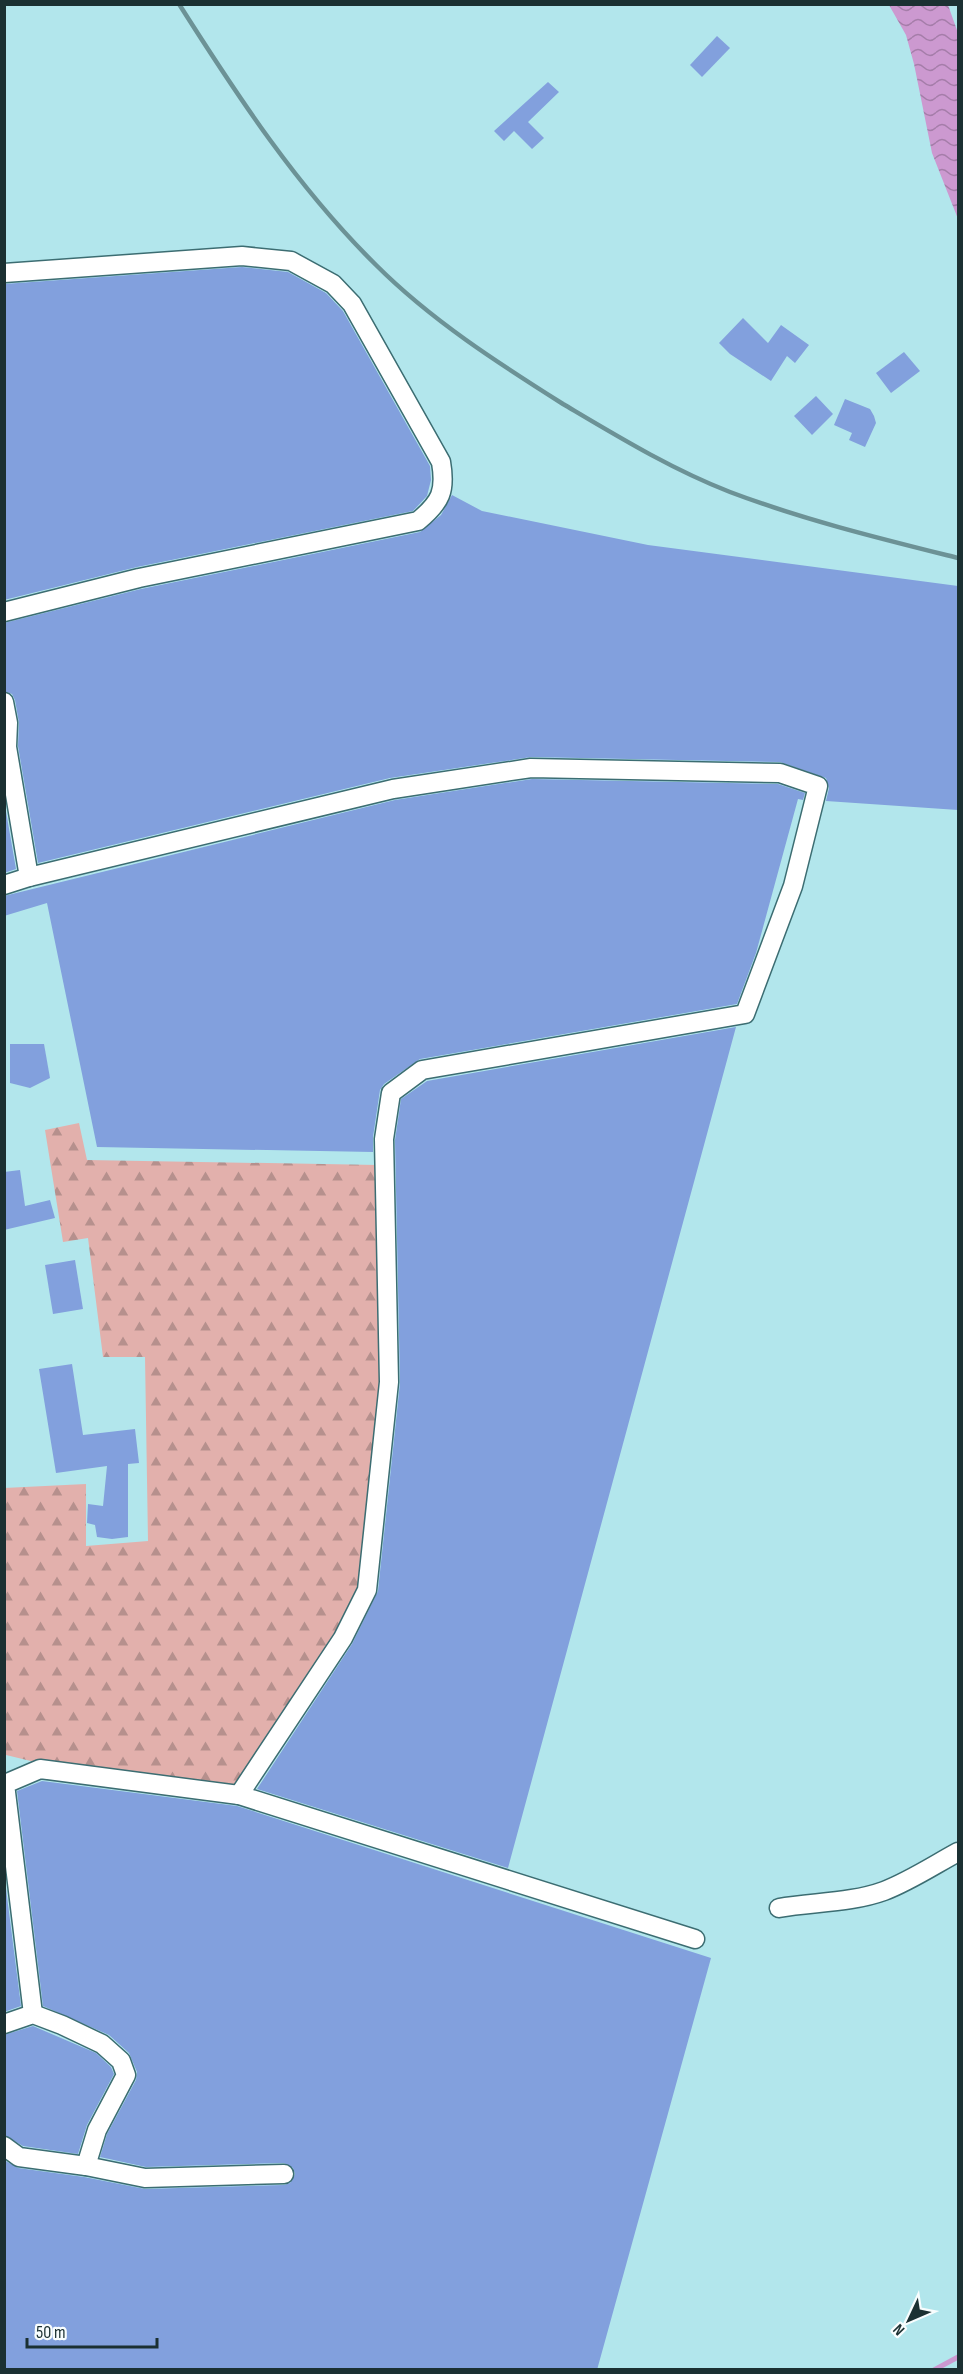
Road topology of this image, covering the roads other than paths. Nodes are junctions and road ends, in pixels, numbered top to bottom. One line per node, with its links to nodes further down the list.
1 (4, 273): 2 (street)
2 (4, 612)
3 (4, 702): 4 (street)
4 (29, 877): 5 (street); 8 (street)
5 (4, 885)
6 (4, 1778): 7 (street)
7 (5, 1784): 8 (street); 12 (street)
8 (239, 1795): 11 (street)
9 (958, 1852): 10 (street)
10 (779, 1908)
11 (695, 1939)
12 (33, 2014): 13 (street); 15 (street)
13 (4, 2024)
14 (4, 2146): 15 (street)
15 (86, 2166): 16 (street)
16 (284, 2174)

